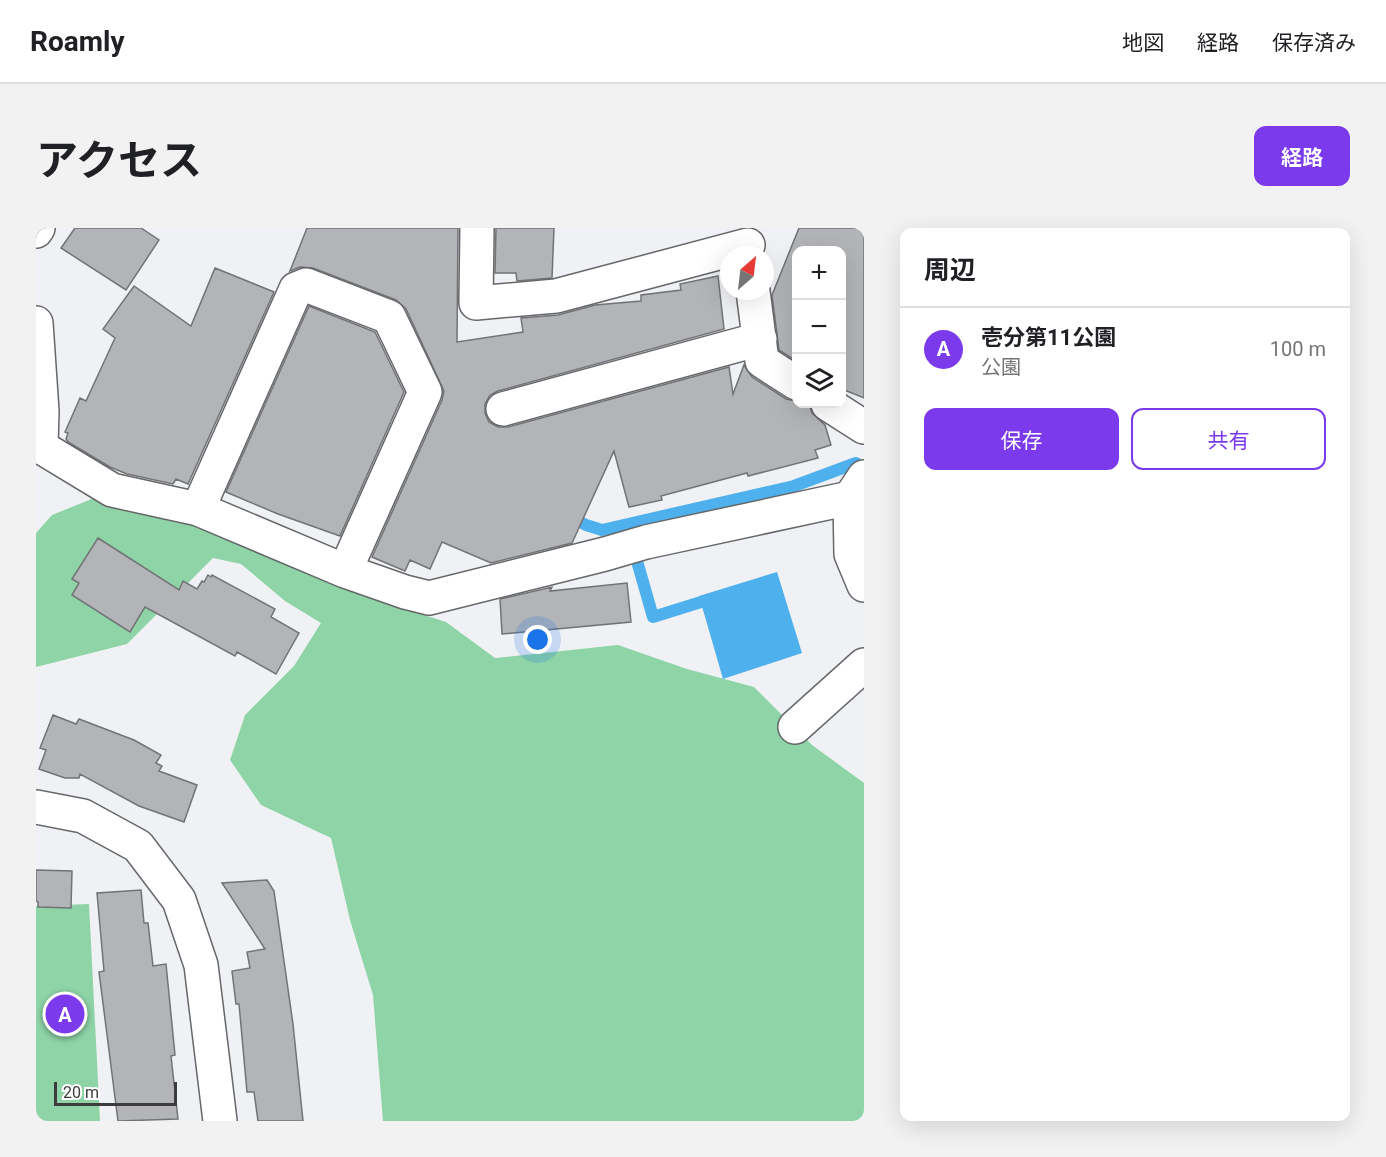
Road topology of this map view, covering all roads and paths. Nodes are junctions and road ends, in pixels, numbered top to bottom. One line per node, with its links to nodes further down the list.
1 (477, 228): 2 (street)
2 (750, 243)
3 (754, 300): 5 (street)
4 (36, 323): 10 (street)
5 (759, 339): 6 (street); 8 (street)
6 (792, 380)
7 (834, 408): 9 (street)
8 (503, 409)
9 (864, 427)
10 (38, 445): 12 (street)
11 (857, 488): 13 (street); 14 (street)
12 (198, 509): 13 (street); 13 (street)
13 (345, 571)
14 (864, 585)
15 (864, 665): 16 (street)
16 (795, 727)
17 (36, 807): 18 (street)
18 (220, 1121)

